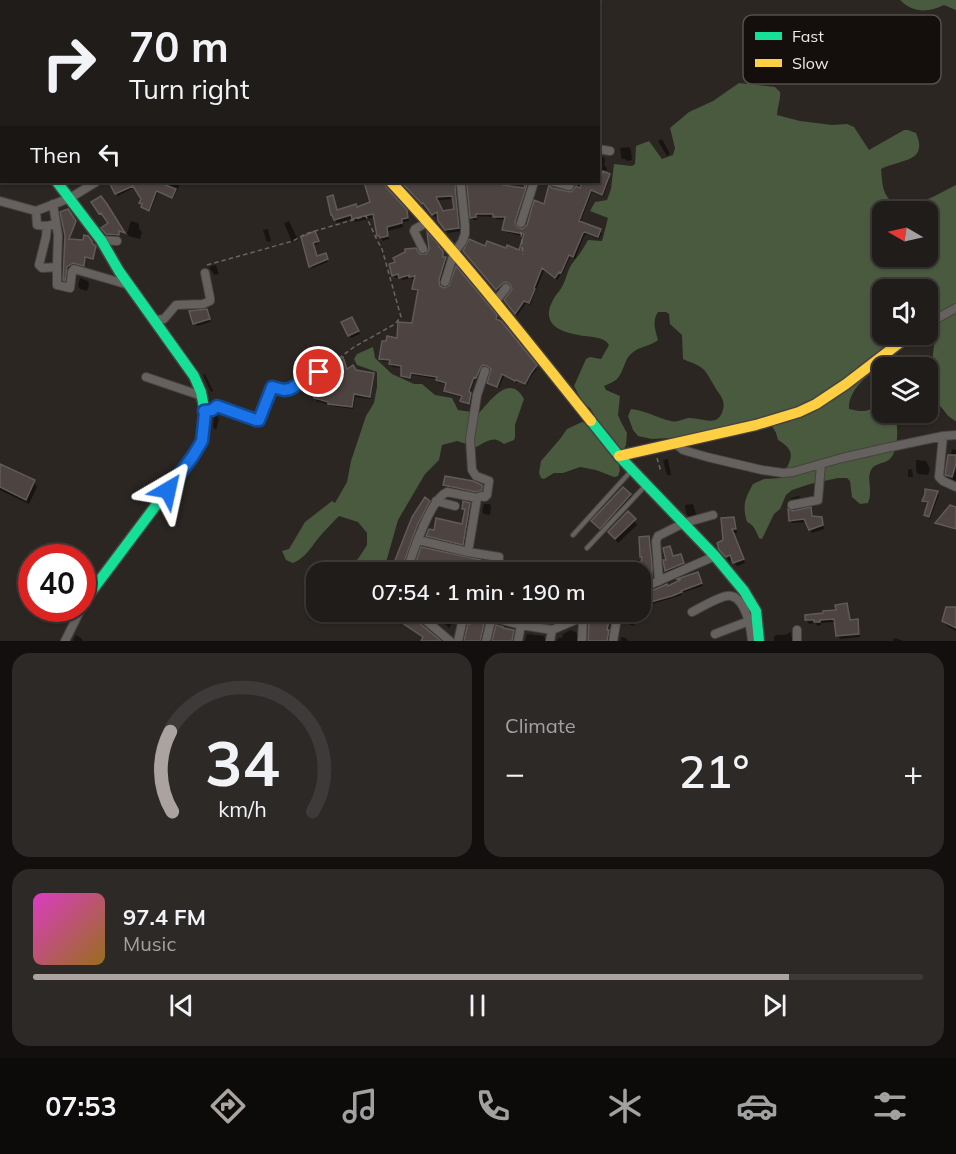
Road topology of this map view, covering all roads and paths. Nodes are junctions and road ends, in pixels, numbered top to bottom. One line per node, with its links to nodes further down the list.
1 (600, 149): 2 (street)
2 (610, 151)
3 (58, 183): 8 (street)
4 (94, 183): 8 (street)
5 (392, 183): 12 (street)
6 (534, 183): 14 (street)
7 (461, 186): 19 (street)
8 (70, 198): 10 (street); 16 (street)
9 (0, 201): 11 (street)
10 (53, 204): 11 (street); 13 (street)
11 (36, 211): 15 (street)
12 (428, 222): 18 (street); 19 (street)
13 (57, 223): 15 (street); 21 (street)
14 (521, 223): 20 (path)
15 (47, 226): 21 (street)
16 (101, 240): 17 (street); 24 (street)
17 (117, 241)
18 (423, 249)
19 (454, 253): 23 (street); 26 (street)
20 (524, 255)
21 (57, 267): 24 (street)
22 (205, 273): 29 (street); 32 (path)
23 (445, 282)
24 (129, 285): 29 (street)
25 (506, 288): 26 (street)
26 (495, 302): 40 (street)
27 (956, 308): 28 (street)
28 (938, 318)
29 (155, 320): 34 (street)
30 (897, 345): 38 (street)
31 (485, 370): 46 (street)
32 (319, 372): 35 (street)
33 (146, 377): 34 (street)
34 (202, 396): 35 (street)
35 (204, 411): 61 (street)
36 (956, 435): 37 (street)
37 (943, 436): 41 (street); 45 (street)
38 (676, 444): 39 (street); 41 (street)
39 (654, 448): 40 (street); 43 (path)
40 (619, 456): 42 (street)
41 (821, 464): 48 (street)
42 (632, 470): 44 (street); 52 (lane)
43 (661, 472)
44 (647, 485): 51 (street); 54 (lane)
45 (956, 487)
46 (477, 498): 47 (street); 55 (street)
47 (436, 501): 49 (street); 53 (street)
48 (792, 505)
49 (455, 506)
50 (713, 515): 51 (street)
51 (684, 524): 56 (street); 59 (street)
52 (573, 535)
53 (418, 540): 55 (street); 57 (street)
54 (587, 548)
55 (468, 552): 58 (street)
56 (715, 556): 59 (street); 83 (street)
57 (410, 562)
58 (499, 562)
59 (659, 580): 60 (street)
60 (651, 584)
61 (96, 586)
62 (692, 612): 63 (street)
63 (749, 621): 74 (street); 82 (street)
64 (428, 622): 75 (street)
65 (462, 622): 76 (street)
66 (491, 622): 77 (street)
67 (512, 622): 71 (street)
68 (573, 622): 72 (street)
69 (583, 622): 80 (street)
70 (616, 622): 81 (street)
71 (521, 624): 72 (street); 78 (street)
72 (552, 630): 79 (street)
73 (797, 630): 84 (street)
74 (716, 634)
75 (450, 641)
76 (458, 641)
77 (486, 641)
78 (518, 641)
79 (550, 641)
80 (582, 641)
81 (613, 641)
82 (752, 641)
83 (759, 641)
84 (797, 641)

